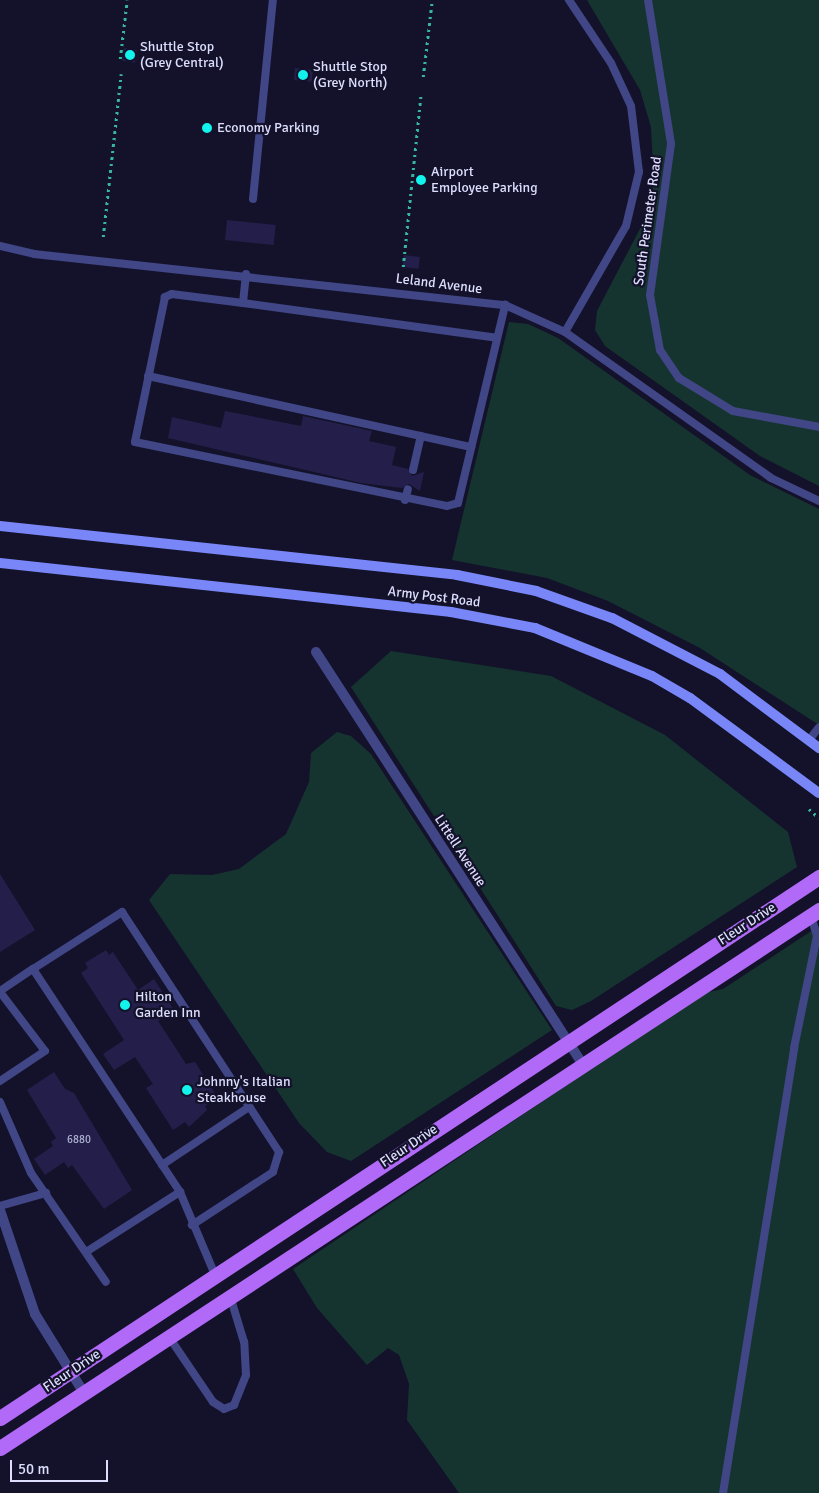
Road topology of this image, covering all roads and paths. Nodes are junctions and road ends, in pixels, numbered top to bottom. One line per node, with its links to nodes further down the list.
1 (127, 0): 6 (path)
2 (274, 0): 10 (lane)
3 (432, 0): 8 (path)
4 (569, 0): 17 (lane)
5 (648, 0): 20 (lane, South Perimeter Road)
6 (120, 59)
7 (121, 74): 11 (path)
8 (423, 77)
9 (421, 92): 13 (path)
10 (253, 199)
11 (103, 237)
12 (0, 246): 14 (lane, Leland Avenue)
13 (403, 267)
14 (246, 274): 15 (lane); 16 (lane, Leland Avenue)
15 (242, 303): 18 (lane); 19 (lane)
16 (505, 305): 17 (lane, Leland Avenue); 18 (lane)
17 (566, 332): 26 (lane, Leland Avenue)
18 (497, 338): 22 (lane)
19 (148, 376): 21 (lane); 25 (lane)
20 (819, 427)
21 (421, 436): 22 (lane); 23 (lane)
22 (471, 447): 25 (lane)
23 (413, 470)
24 (408, 489): 25 (lane)
25 (406, 500)
26 (819, 501)
27 (0, 526): 31 (main road, Army Post Road)
28 (0, 563): 33 (main road, Army Post Road)
29 (316, 652): 40 (street, Littell Avenue)
30 (819, 727): 31 (lane)
31 (809, 740): 32 (main road, Army Post Road)
32 (819, 748)
33 (819, 793)
34 (809, 809): 35 (path)
35 (819, 818)
36 (816, 877): 40 (main road, Fleur Drive)
37 (815, 913): 41 (main road, Fleur Drive); 61 (lane)
38 (34, 969): 39 (lane); 44 (lane); 45 (lane)
39 (0, 992): 42 (lane)
40 (567, 1042): 41 (street, Littell Avenue); 53 (main road, Fleur Drive)
41 (583, 1065): 55 (main road, Fleur Drive)
42 (0, 1081)
43 (0, 1102): 47 (lane)
44 (249, 1107): 45 (lane); 50 (lane)
45 (162, 1165): 46 (lane)
46 (180, 1192): 50 (lane); 52 (lane)
47 (46, 1193): 48 (lane); 52 (lane)
48 (0, 1206)
49 (0, 1210): 51 (street)
50 (192, 1225): 53 (lane)
51 (2, 1231): 57 (street)
52 (86, 1252): 54 (lane)
53 (215, 1275): 55 (main road); 57 (main road, Fleur Drive)
54 (106, 1282)
55 (230, 1296): 56 (main road, Fleur Drive); 56 (lane)
56 (169, 1337): 58 (main road, Fleur Drive)
57 (71, 1372): 58 (street); 59 (main road, Fleur Drive)
58 (84, 1393): 60 (main road, Fleur Drive)
59 (0, 1418)
60 (0, 1448)
61 (723, 1493)

